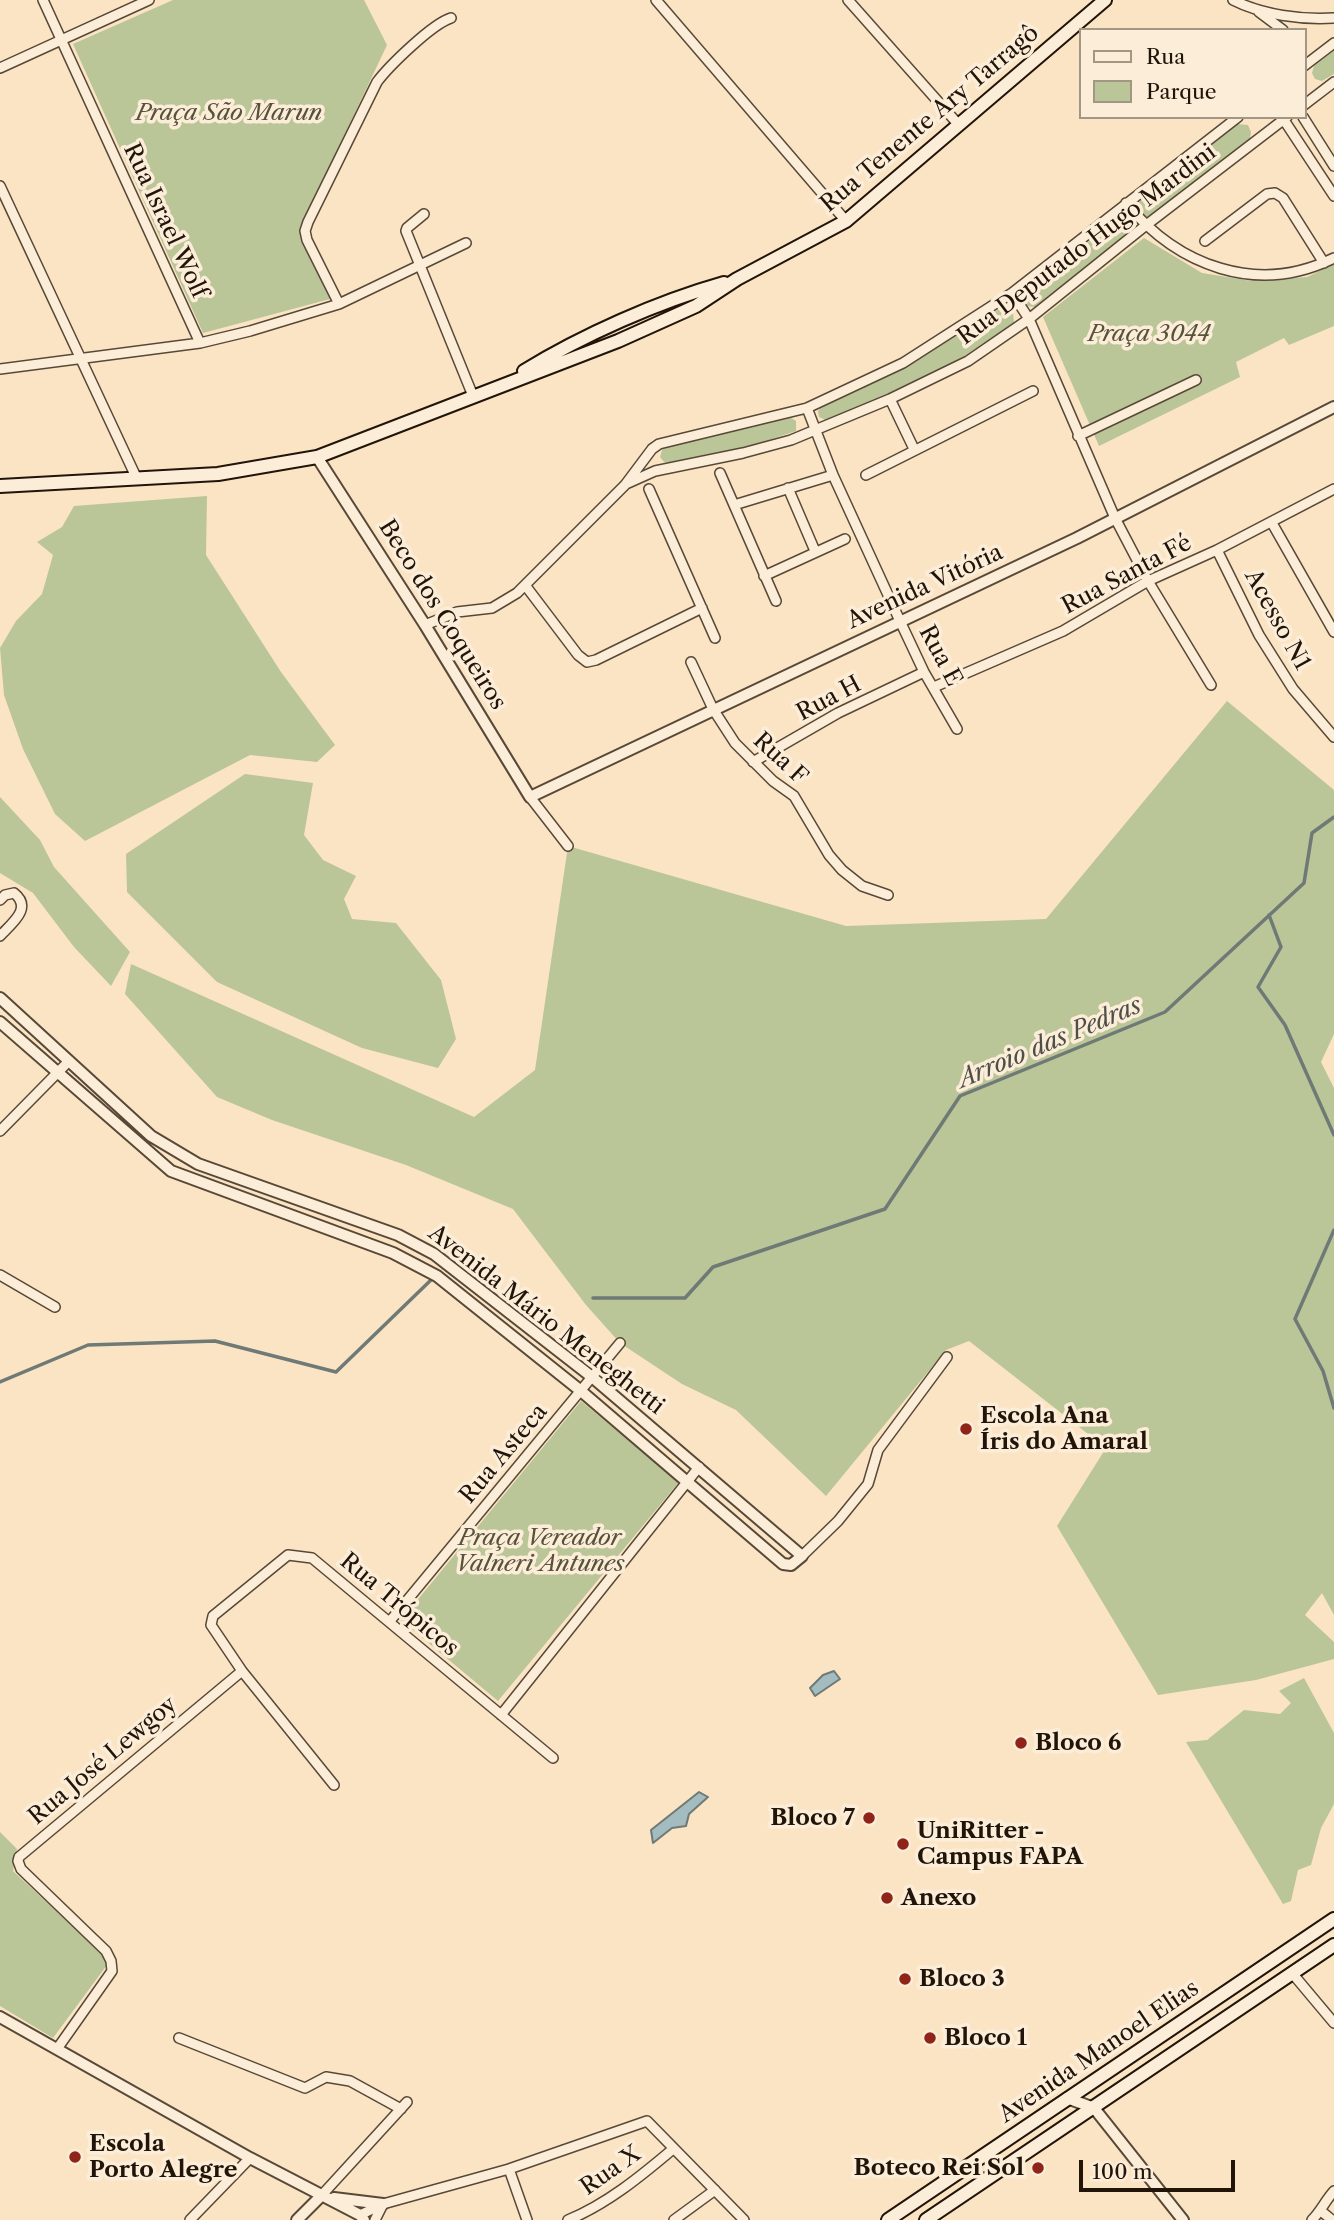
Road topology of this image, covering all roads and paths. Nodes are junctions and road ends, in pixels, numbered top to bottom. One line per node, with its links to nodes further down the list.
1 (43, 0): 11 (street, Rua Israel Wolf)
2 (149, 0): 11 (street)
3 (656, 0): 27 (street)
4 (848, 0): 21 (street)
5 (1105, 0): 21 (main road, Rua Tenente Ary Tarragô)
6 (1233, 0): 7 (street)
7 (1255, 9): 8 (street); 10 (street)
8 (1334, 18)
9 (451, 19): 35 (street)
10 (1280, 28)
11 (62, 41): 14 (street); 37 (street, Rua Israel Wolf)
12 (1334, 43): 13 (street)
13 (1306, 64)
14 (0, 68)
15 (1334, 82): 16 (street)
16 (1306, 103)
17 (1235, 119): 25 (street, Rua Deputado Hugo Mardini)
18 (1283, 119): 28 (street, Rua Deputado Hugo Mardini)
19 (1285, 119): 24 (street)
20 (1304, 119): 22 (street)
21 (957, 124): 27 (main road, Rua Tenente Ary Tarragô)
22 (1334, 166)
23 (0, 186): 38 (street)
24 (1334, 196)
25 (1126, 203): 28 (street); 34 (street, Rua Deputado Hugo Mardini)
26 (424, 214): 33 (street)
27 (846, 221): 42 (main road, Rua Tenente Ary Tarragô)
28 (1145, 226): 32 (street); 36 (street, Rua Deputado Hugo Mardini)
29 (1205, 241): 32 (street)
30 (466, 243): 33 (street)
31 (1334, 258): 32 (street)
32 (1324, 263)
33 (421, 264): 35 (street); 42 (street)
34 (1012, 293): 36 (street); 45 (street, Rua Deputado Hugo Mardini)
35 (339, 304): 37 (street)
36 (1029, 319): 43 (street, Rua Deputado Hugo Mardini); 47 (street)
37 (200, 343): 38 (street)
38 (82, 359): 39 (street); 55 (street)
39 (0, 369)
40 (1196, 380): 47 (street)
41 (1033, 391): 49 (street)
42 (473, 396): 50 (main road, Rua Tenente Ary Tarragô)
43 (890, 399): 46 (street, Rua Deputado Hugo Mardini); 49 (street)
44 (1334, 407): 62 (street, Avenida Vitória)
45 (807, 408): 46 (street, Rua E); 48 (street, Rua Deputado Hugo Mardini)
46 (815, 430): 51 (street, Rua Deputado Hugo Mardini); 53 (street, Rua E)
47 (1078, 436): 62 (street)
48 (656, 446): 51 (street); 56 (street, Rua Deputado Hugo Mardini)
49 (914, 449): 54 (street)
50 (317, 457): 55 (main road, Rua Tenente Ary Tarragô); 73 (street, Beco dos Coqueiros)
51 (665, 469): 56 (street, Rua Deputado Hugo Mardini)
52 (720, 473): 61 (street)
53 (832, 474): 58 (street); 72 (street, Rua E)
54 (866, 475)
55 (136, 479): 57 (main road, Rua Tenente Ary Tarragô)
56 (625, 485): 69 (street, Rua Deputado Hugo Mardini)
57 (0, 486)
58 (788, 488): 61 (street); 65 (street)
59 (649, 489): 71 (street)
60 (1334, 489): 63 (street, Rua Santa Fé)
61 (734, 505): 67 (street)
62 (1115, 518): 68 (street); 72 (street, Avenida Vitória)
63 (1272, 523): 66 (street, Rua Santa Fé); 74 (street)
64 (845, 539): 65 (street)
65 (815, 551): 67 (street)
66 (1217, 551): 68 (street, Rua Santa Fé); 82 (street, Acesso N1)
67 (764, 576): 70 (street)
68 (1148, 581): 78 (street); 79 (street, Rua Santa Fé)
69 (524, 584): 71 (street); 73 (street, Rua Deputado Hugo Mardini)
70 (776, 601)
71 (702, 608): 75 (street)
72 (900, 621): 77 (street, Rua E); 80 (street, Avenida Vitória)
73 (425, 625): 84 (street, Beco dos Coqueiros)
74 (1334, 632)
75 (715, 638)
76 (691, 662): 80 (street, Rua F)
77 (924, 671): 79 (street, Rua E); 83 (street, Rua H)
78 (1211, 685)
79 (934, 687): 81 (street, Rua E)
80 (713, 709): 83 (street, Rua F); 84 (street, Avenida Vitória)
81 (957, 729)
82 (1334, 737)
83 (753, 762): 86 (street, Rua F)
84 (530, 797): 85 (street)
85 (568, 846)
86 (888, 895)
87 (0, 900): 88 (street)
88 (0, 936)
89 (0, 998): 91 (street, Avenida Mário Meneghetti)
90 (0, 1022): 92 (street, Avenida Mário Meneghetti)
91 (69, 1061): 92 (street); 94 (street, Avenida Mário Meneghetti)
92 (58, 1073): 93 (street); 95 (street, Avenida Mário Meneghetti)
93 (0, 1131)
94 (183, 1155): 95 (street); 96 (street, Avenida Mário Meneghetti)
95 (171, 1171): 97 (street, Avenida Mário Meneghetti)
96 (307, 1203): 97 (street); 98 (street, Avenida Mário Meneghetti)
97 (300, 1218): 99 (street, Avenida Mário Meneghetti)
98 (434, 1254): 99 (street); 104 (street, Avenida Mário Meneghetti)
99 (425, 1269): 105 (street, Avenida Mário Meneghetti)
100 (0, 1275): 101 (street)
101 (55, 1307)
102 (620, 1343): 104 (street, Rua Asteca)
103 (947, 1357): 108 (street)
104 (592, 1377): 105 (street, Rua Asteca); 106 (street, Avenida Mário Meneghetti)
105 (581, 1391): 107 (street, Avenida Mário Meneghetti); 109 (street, Rua Asteca)
106 (699, 1467): 107 (street); 108 (street, Avenida Mário Meneghetti)
107 (688, 1481): 108 (street, Avenida Mário Meneghetti); 111 (street)
108 (802, 1556)
109 (390, 1621): 110 (street, Rua Trópicos); 111 (street, Rua Trópicos)
110 (242, 1671): 113 (street); 121 (street, Rua José Lewgoy)
111 (501, 1715): 112 (street, Rua Trópicos)
112 (553, 1758)
113 (334, 1785)
114 (1334, 1919): 116 (main road, Avenida Manoel Elias)
115 (1334, 1945): 117 (main road, Avenida Manoel Elias)
116 (1270, 1962): 117 (main road); 122 (main road, Avenida Manoel Elias)
117 (1287, 1976): 119 (street); 123 (main road, Avenida Manoel Elias)
118 (0, 2017): 121 (street)
119 (1334, 2023)
120 (178, 2038): 129 (street)
121 (57, 2049): 125 (street)
122 (1067, 2098): 123 (street); 140 (main road, Avenida Manoel Elias)
123 (1094, 2108): 141 (main road, Avenida Manoel Elias); 142 (street)
124 (673, 2149): 126 (street); 127 (street); 137 (street, Rua X)
125 (250, 2158): 129 (street); 133 (street)
126 (509, 2169): 130 (street); 136 (street)
127 (715, 2190): 138 (street); 139 (street)
128 (1334, 2192): 131 (street)
129 (321, 2196): 130 (street); 132 (street); 134 (street)
130 (383, 2204): 132 (street); 135 (street)
131 (1321, 2211): 143 (street); 144 (street)
132 (362, 2218)
133 (190, 2220)
134 (297, 2220)
135 (375, 2220)
136 (527, 2220)
137 (568, 2220)
138 (674, 2220)
139 (744, 2220)
140 (888, 2220)
141 (926, 2220)
142 (1183, 2220)
143 (1312, 2220)
144 (1332, 2220)

